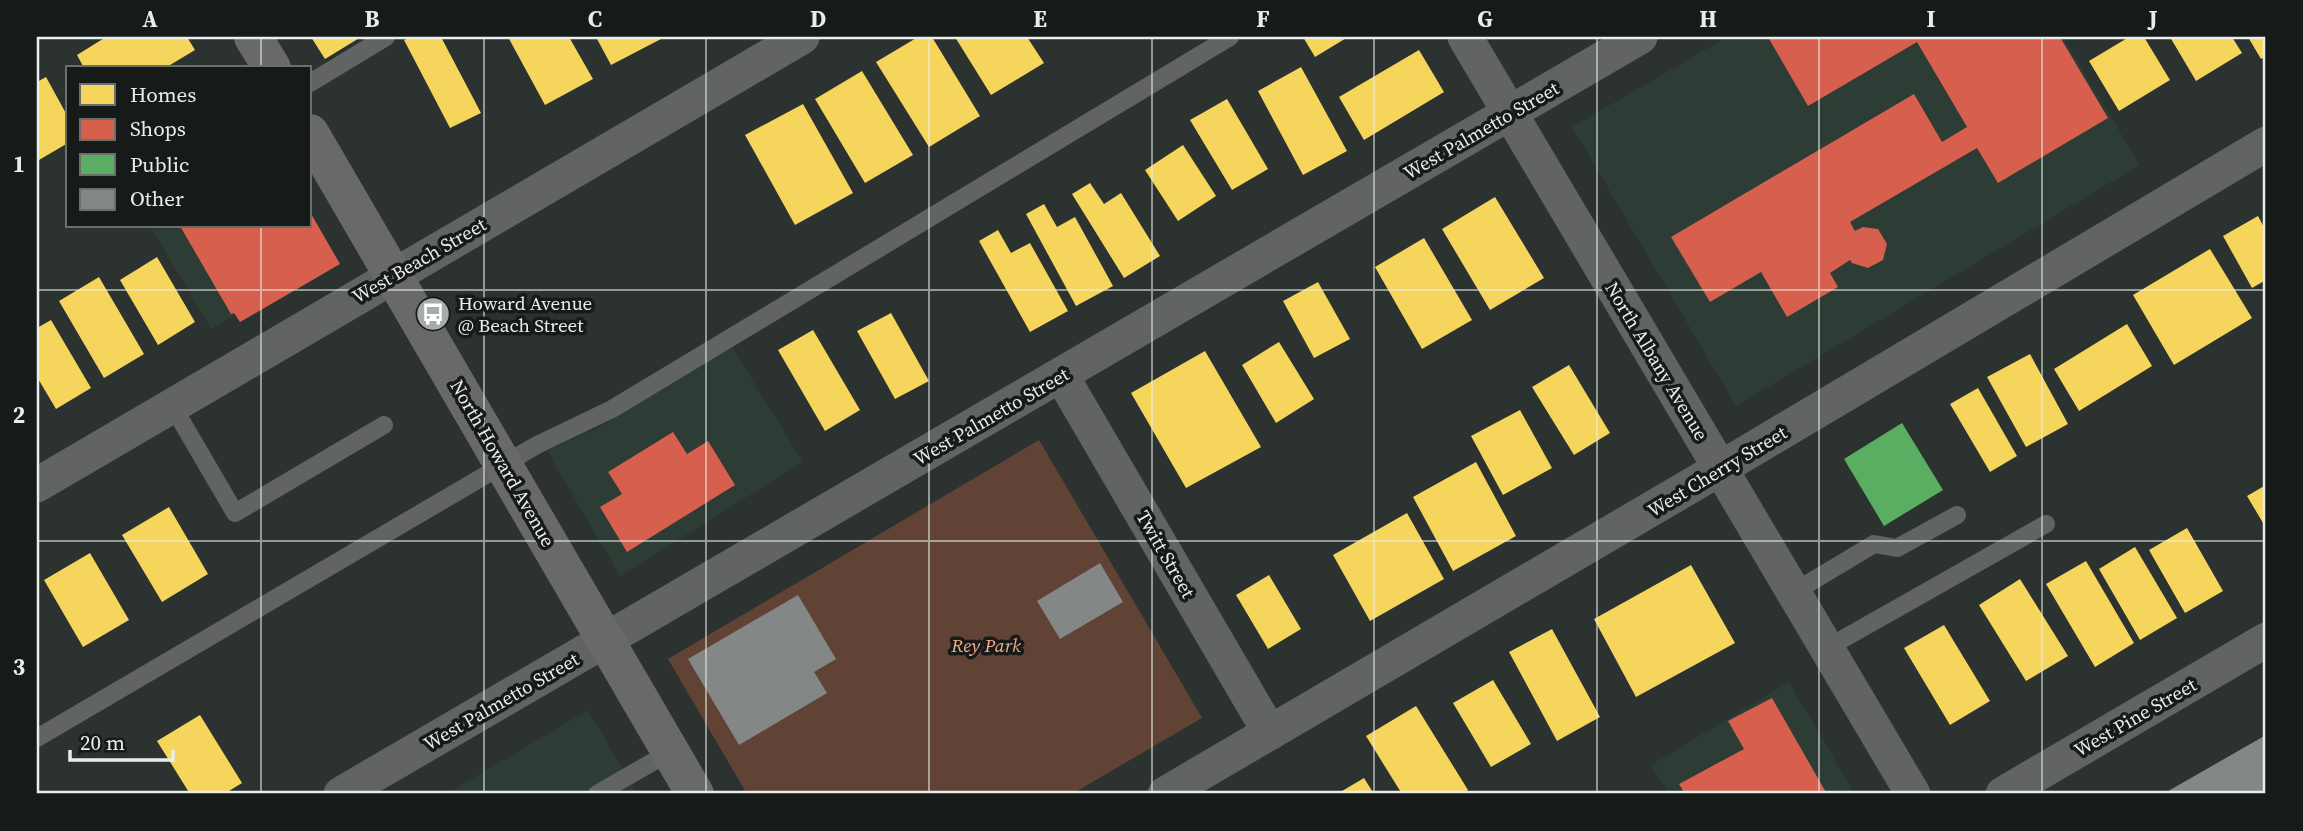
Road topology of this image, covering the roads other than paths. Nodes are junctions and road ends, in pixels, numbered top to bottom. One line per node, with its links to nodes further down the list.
1 (386, 37): 6 (lane)
2 (802, 37): 10 (street, West Beach Street)
3 (1230, 37): 14 (lane)
4 (1465, 37): 7 (street, North Albany Avenue)
5 (1640, 37): 7 (street, West Palmetto Street)
6 (312, 82)
7 (1510, 113): 11 (street, West Palmetto Street); 15 (street, North Albany Avenue)
8 (312, 136): 10 (main road, North Howard Avenue)
9 (2266, 144): 15 (street, West Cherry Street)
10 (394, 275): 12 (street, West Beach Street); 14 (main road, North Howard Avenue)
11 (1061, 375): 21 (street, West Palmetto Street); 23 (street, Twitt Street)
12 (172, 405): 13 (lane); 16 (street, West Beach Street)
13 (384, 425)
14 (504, 465): 21 (main road, North Howard Avenue); 24 (lane)
15 (1721, 468): 19 (street, North Albany Avenue); 23 (street, West Cherry Street)
16 (37, 485)
17 (1957, 515): 19 (lane)
18 (2046, 524): 22 (lane)
19 (1794, 592): 22 (street, North Albany Avenue)
20 (2266, 639): 31 (street, West Pine Street)
21 (606, 640): 25 (main road, North Howard Avenue); 26 (street, West Palmetto Street)
22 (1827, 648): 30 (street, North Albany Avenue)
23 (1270, 733): 29 (street, West Cherry Street)
24 (37, 738)
25 (670, 752): 27 (lane); 28 (main road, North Howard Avenue)
26 (341, 794)
27 (597, 794)
28 (695, 794)
29 (1165, 794)
30 (1913, 794)
31 (2003, 794)

